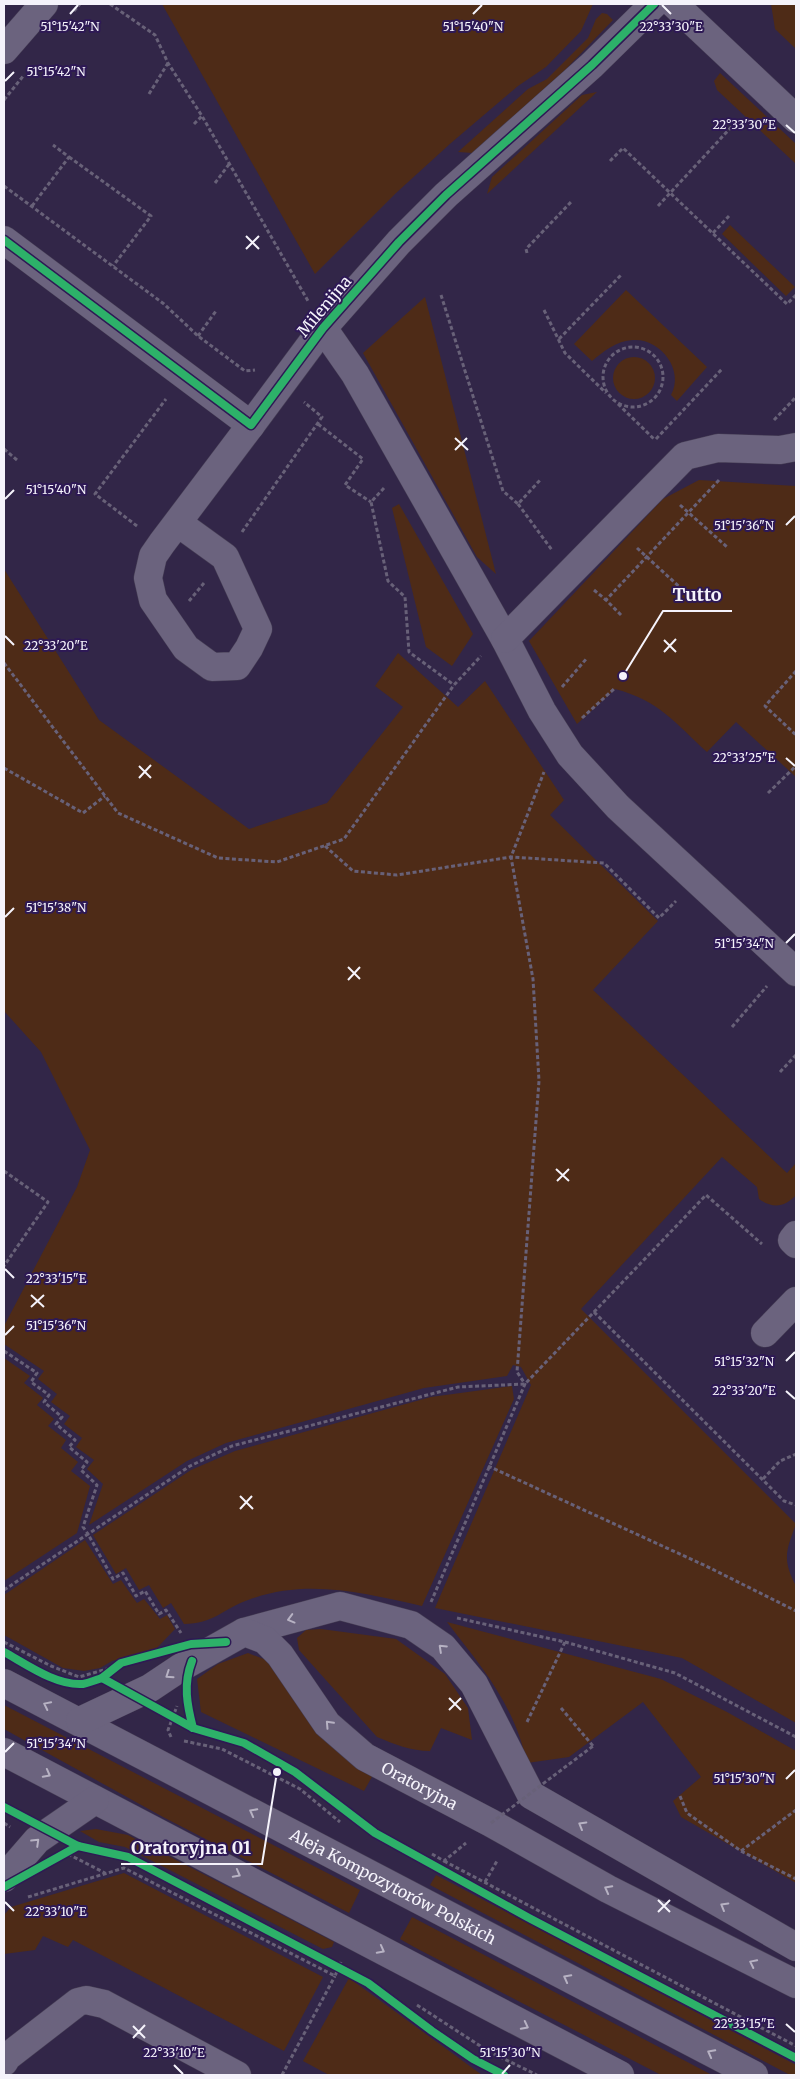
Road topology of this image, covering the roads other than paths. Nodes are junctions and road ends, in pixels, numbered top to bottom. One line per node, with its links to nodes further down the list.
1 (44, 4): 4 (street)
2 (654, 4): 7 (street, Milenijna)
3 (674, 4): 5 (street)
4 (4, 50)
5 (796, 119)
6 (4, 240): 8 (street)
7 (323, 328): 8 (street, Milenijna); 11 (street)
8 (251, 424): 10 (street, Milenijna)
9 (796, 447): 11 (street)
10 (170, 533): 10 (street, Milenijna)
11 (505, 639): 12 (street)
12 (785, 976)
13 (796, 1235): 14 (street)
14 (796, 1244)
15 (796, 1301): 16 (street)
16 (765, 1333)
17 (244, 1632): 19 (street, one-way to 19); 23 (street, one-way to 17); 24 (street, Oratoryjna, one-way to 17)
18 (4, 1683): 19 (street, Aleja Kompozytorów Polskich, one-way to 18)
19 (80, 1721): 28 (street, Aleja Kompozytorów Polskich, one-way to 19)
20 (4, 1752): 21 (street, one-way to 21)
21 (95, 1800): 22 (street, one-way to 21); 27 (street, one-way to 27)
22 (4, 1878)
23 (796, 1947)
24 (796, 1984)
25 (4, 2062): 26 (street)
26 (237, 2075)
27 (620, 2075)
28 (754, 2075)

